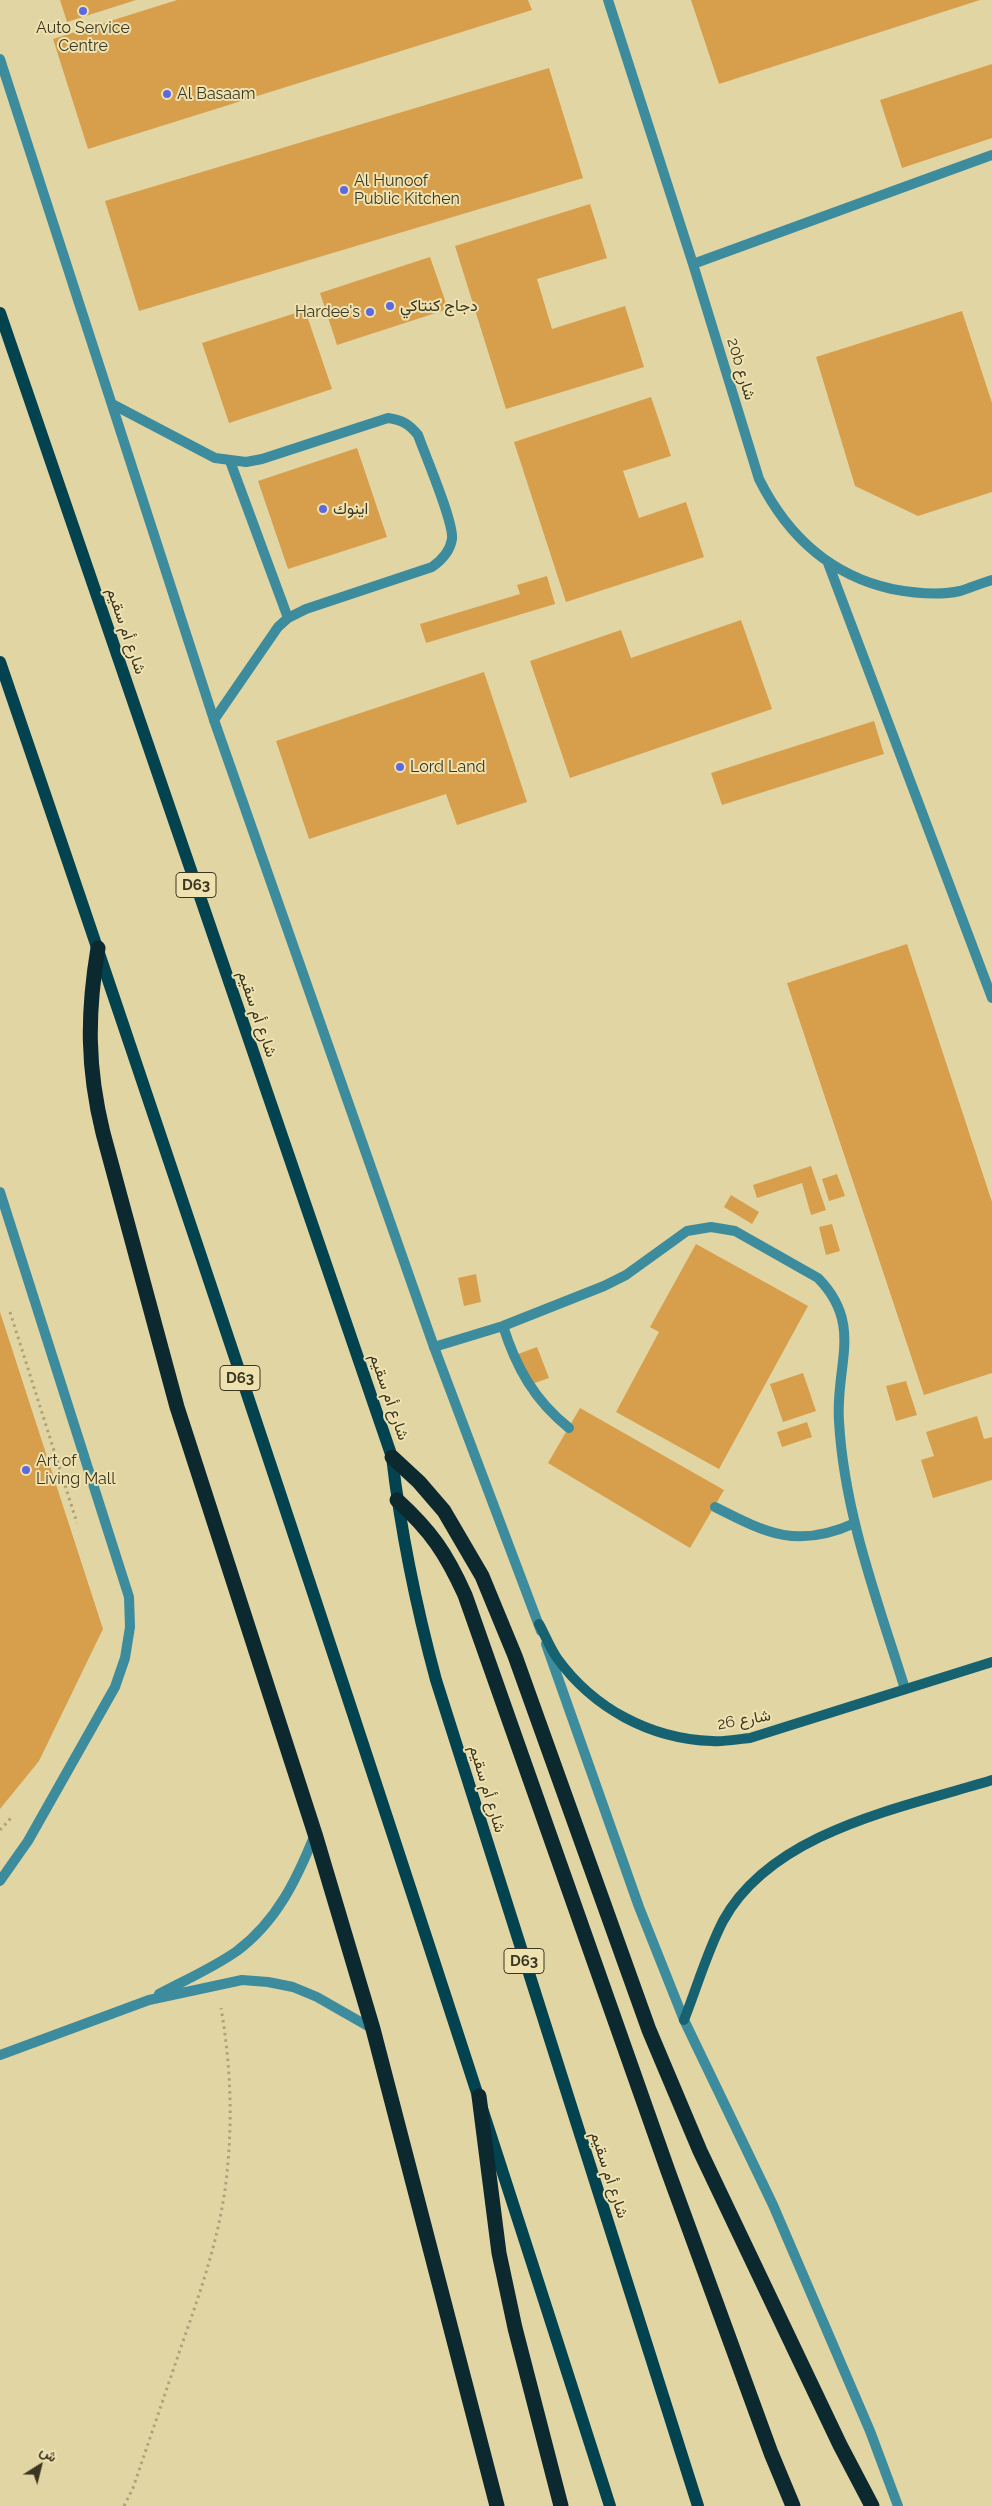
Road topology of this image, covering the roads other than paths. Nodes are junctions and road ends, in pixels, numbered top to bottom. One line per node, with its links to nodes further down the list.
1 (608, 0): 4 (street, 20b شارع)
2 (0, 59): 6 (street)
3 (992, 155): 4 (street)
4 (694, 264): 8 (street, 20b شارع)
5 (0, 313): 19 (main road, شارع أم سقيم / D63)
6 (112, 404): 7 (street); 12 (street)
7 (230, 461): 10 (street); 10 (street)
8 (828, 563): 9 (street, 20b شارع); 14 (street)
9 (992, 580)
10 (288, 618): 12 (street)
11 (0, 662): 13 (main road, D63)
12 (214, 720): 17 (street)
13 (98, 948): 27 (highway); 33 (main road, D63)
14 (992, 998)
15 (0, 1192): 28 (street)
16 (503, 1326): 17 (street); 18 (street); 22 (street)
17 (434, 1346): 23 (street)
18 (569, 1428)
19 (392, 1458): 20 (main road, شارع أم سقيم / D63); 39 (highway)
20 (397, 1500): 37 (main road, شارع أم سقيم / D63); 38 (highway)
21 (715, 1507): 22 (street)
22 (855, 1523): 25 (street)
23 (539, 1624): 25 (main road, شارع 26); 30 (street)
24 (992, 1662): 25 (main road, شارع 26)
25 (905, 1689)
26 (992, 1780): 30 (main road)
27 (315, 1834): 29 (street); 31 (highway)
28 (0, 1881)
29 (149, 2000): 31 (street); 32 (street)
30 (684, 2020): 40 (street)
31 (373, 2029): 34 (highway)
32 (0, 2055)
33 (479, 2096): 35 (highway); 36 (main road, D63)
34 (497, 2506)
35 (561, 2506)
36 (610, 2506)
37 (698, 2506)
38 (793, 2506)
39 (872, 2506)
40 (898, 2506)

